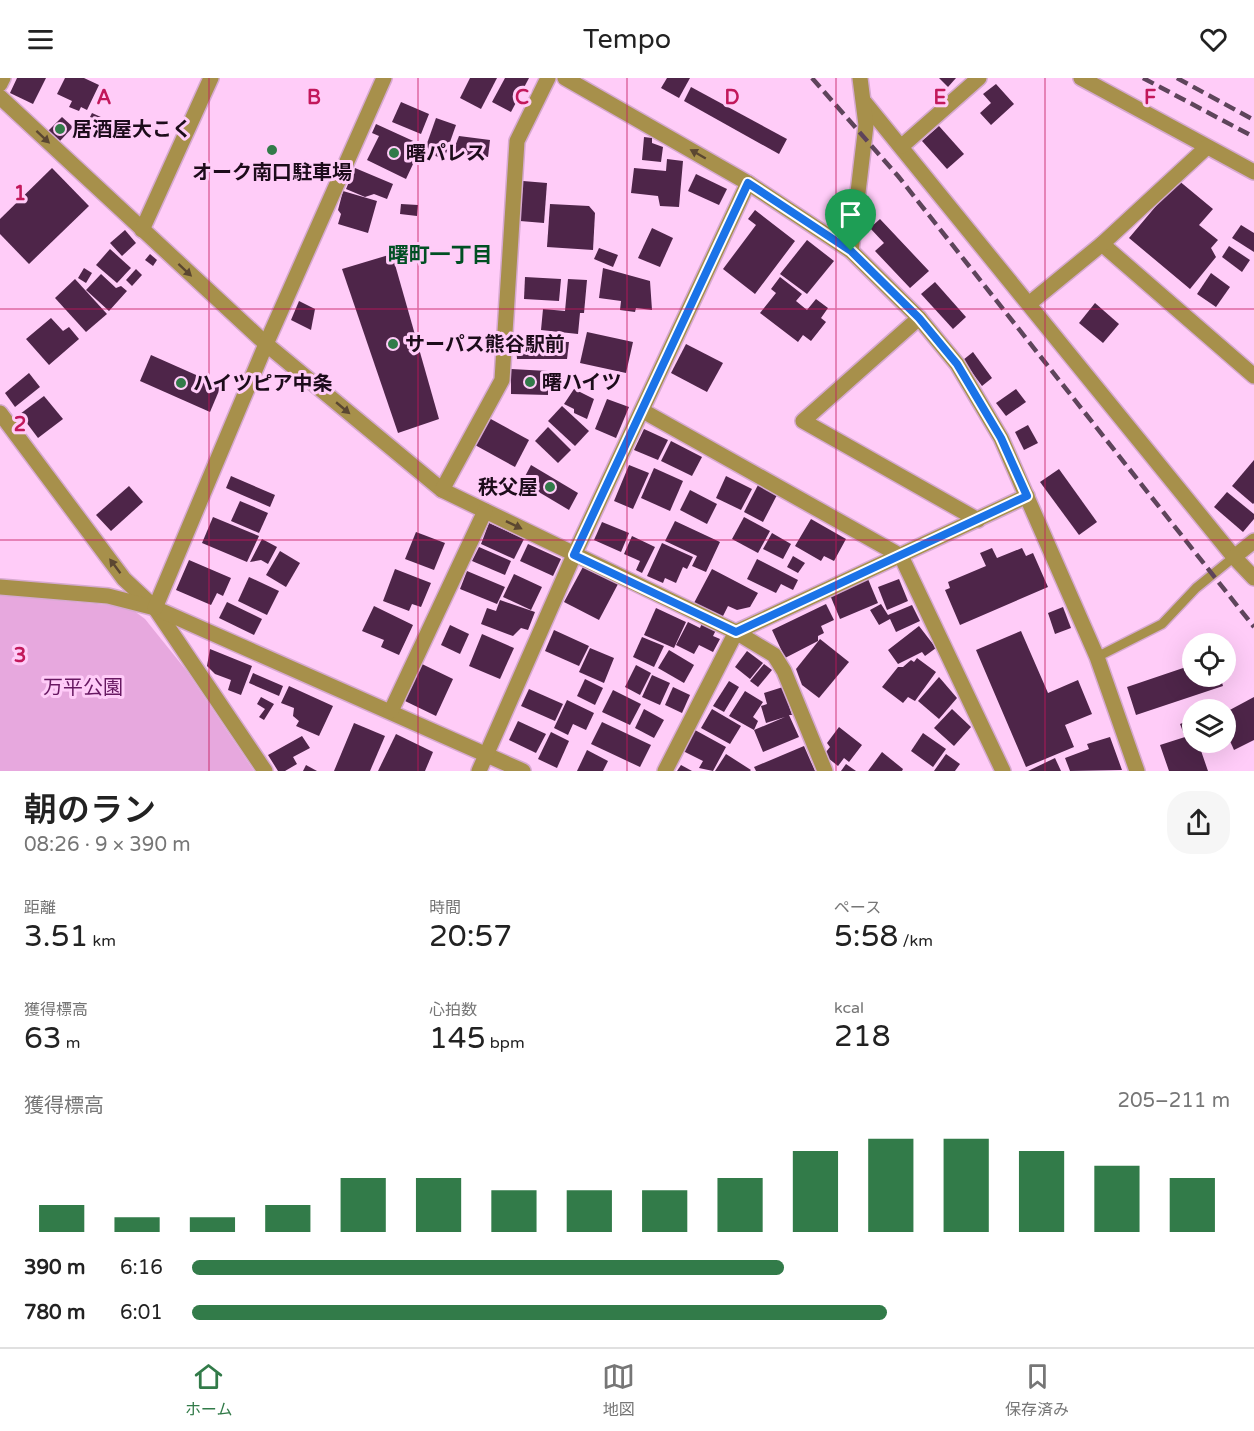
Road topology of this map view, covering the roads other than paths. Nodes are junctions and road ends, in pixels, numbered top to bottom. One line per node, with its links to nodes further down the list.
1 (3, 78): 9 (street)
2 (211, 78): 16 (street)
3 (384, 78): 21 (street)
4 (548, 78): 25 (street)
5 (565, 78): 15 (street, one-way to 5)
6 (860, 78): 11 (street)
7 (980, 78): 12 (street)
8 (1081, 78): 13 (street)
9 (0, 84)
10 (0, 97): 16 (street, one-way to 16)
11 (865, 103): 12 (street); 18 (street)
12 (902, 146): 19 (street)
13 (1208, 147): 14 (street); 17 (street)
14 (1254, 172)
15 (748, 183): 18 (street); 23 (street)
16 (142, 230): 21 (street, one-way to 21)
17 (1102, 244): 19 (street); 22 (street)
18 (851, 251): 20 (street)
19 (1030, 303): 32 (street)
20 (919, 318): 26 (street); 28 (street)
21 (266, 344): 25 (street, one-way to 25); 35 (street)
22 (1254, 376)
23 (643, 411): 30 (street); 31 (street)
24 (0, 413): 35 (street, one-way to 24)
25 (442, 490): 27 (street)
26 (1027, 496): 28 (street); 37 (street)
27 (485, 511): 30 (street, one-way to 30); 38 (street)
28 (978, 520): 31 (street)
29 (1254, 540): 32 (street)
30 (574, 555): 36 (street); 39 (street)
31 (901, 556): 36 (street); 45 (street)
32 (1234, 557): 33 (street); 37 (lane)
33 (1254, 578)
34 (0, 587): 35 (street)
35 (155, 608): 38 (street); 40 (street)
36 (736, 632): 43 (street); 44 (street)
37 (1097, 657): 46 (street)
38 (391, 711): 39 (street)
39 (487, 754): 41 (street); 42 (street)
40 (266, 771)
41 (480, 771)
42 (523, 771)
43 (665, 771)
44 (825, 771)
45 (1003, 771)
46 (1137, 771)

